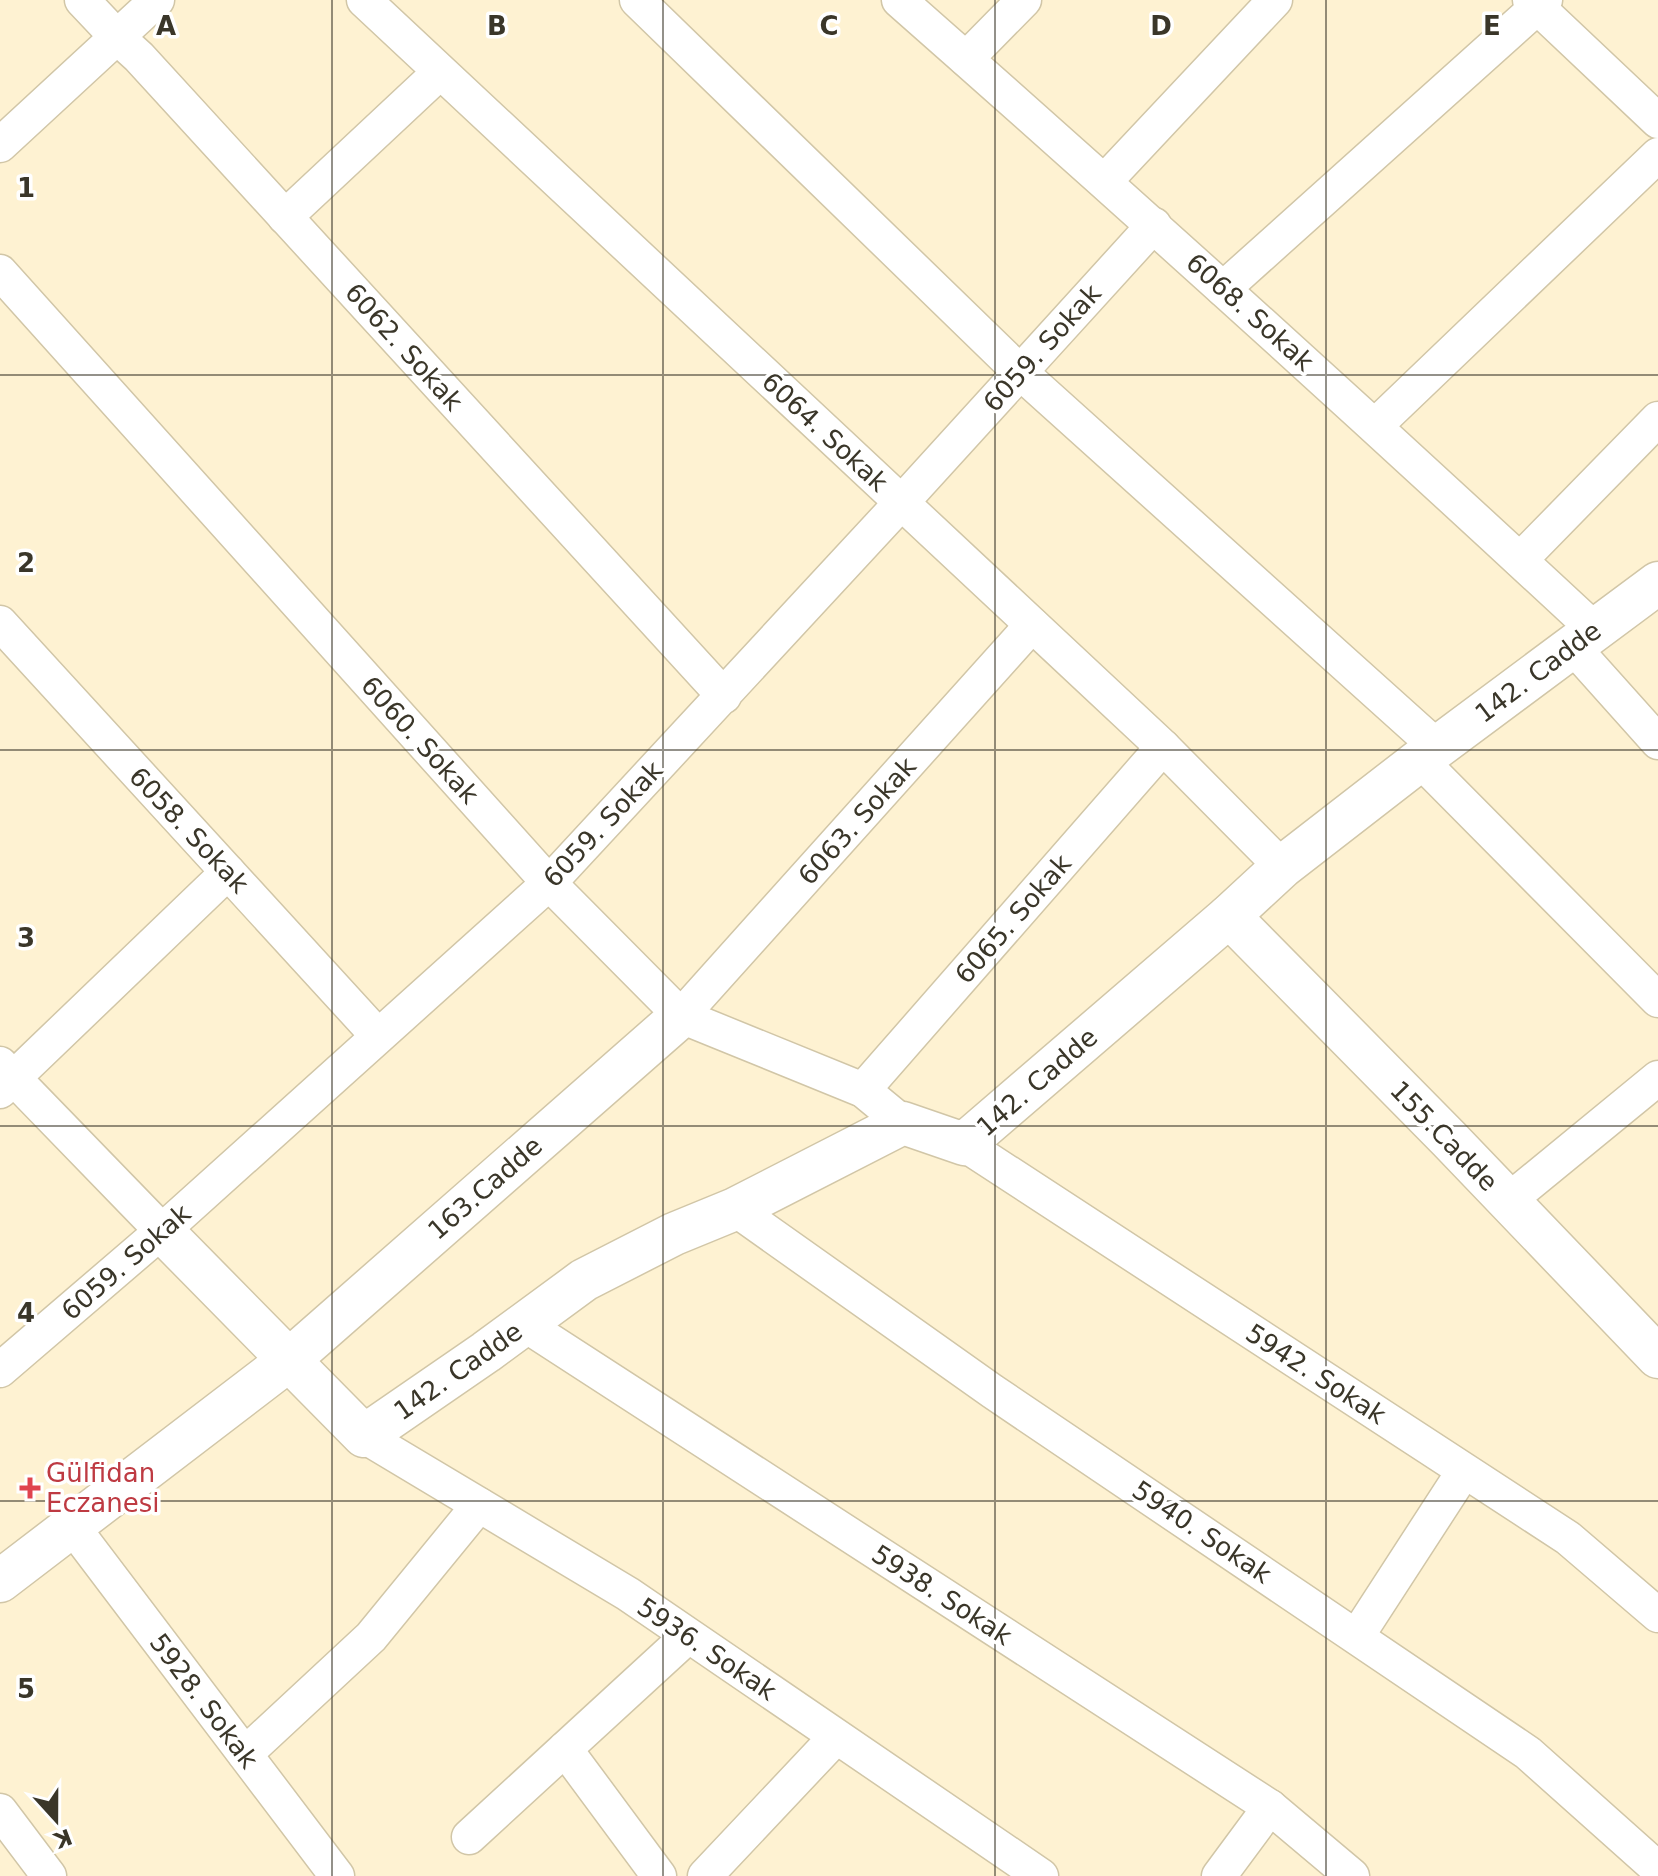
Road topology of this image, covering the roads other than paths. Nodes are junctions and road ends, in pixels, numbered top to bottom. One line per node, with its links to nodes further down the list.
1 (82, 0): 9 (street, 6062. Sokak)
2 (157, 0): 9 (street)
3 (364, 0): 11 (street, 6064. Sokak)
4 (637, 0): 20 (street)
5 (899, 0): 10 (street, 6068. Sokak)
6 (1024, 0): 10 (street)
7 (1275, 0): 15 (street)
8 (1537, 2): 12 (street); 19 (street)
9 (117, 37): 13 (street); 16 (street, 6062. Sokak)
10 (966, 59): 15 (street, 6068. Sokak)
11 (440, 72): 16 (street); 23 (street, 6064. Sokak)
12 (1658, 121)
13 (0, 145)
14 (1658, 155): 22 (street)
15 (1105, 181): 17 (street, 6068. Sokak)
16 (285, 217): 29 (street, 6062. Sokak)
17 (1154, 225): 19 (street, 6068. Sokak); 20 (street, 6059. Sokak)
18 (0, 272): 35 (street, 6060. Sokak)
19 (1223, 289): 22 (street, 6068. Sokak)
20 (1020, 372): 23 (street, 6059. Sokak); 32 (street)
21 (1658, 419): 24 (street)
22 (1375, 426): 24 (street, 6068. Sokak)
23 (901, 503): 27 (street, 6064. Sokak); 29 (street, 6059. Sokak)
24 (1520, 560): 28 (street, 6068. Sokak)
25 (1658, 583): 28 (street, 142. Cadde)
26 (0, 623): 34 (street, 6058. Sokak)
27 (1032, 625): 31 (street, 6064. Sokak); 38 (street, 6063. Sokak)
28 (1584, 638): 30 (street, 6068. Sokak); 32 (street, 142. Cadde)
29 (724, 696): 35 (street, 6059. Sokak)
30 (1658, 742)
31 (1163, 747): 33 (street, 6064. Sokak); 42 (street, 6065. Sokak)
32 (1429, 754): 33 (street, 142. Cadde); 37 (street)
33 (1282, 867): 36 (street, 142. Cadde)
34 (228, 872): 39 (street, 6058. Sokak); 40 (street)
35 (549, 883): 38 (street, 6060. Sokak); 39 (street, 6059. Sokak)
36 (1229, 916): 44 (street, 142. Cadde); 45 (street, 155.Cadde)
37 (1658, 1000)
38 (681, 1016): 42 (street, 6060. Sokak); 50 (street, 163.Cadde)
39 (378, 1036): 47 (street, 6059. Sokak)
40 (5, 1078): 47 (street)
41 (1658, 1078): 45 (street)
42 (863, 1090): 43 (street, 6060. Sokak)
43 (903, 1123): 44 (street, 142. Cadde); 46 (street, 142. Cadde)
44 (964, 1144): 53 (street, 5942. Sokak)
45 (1508, 1201): 49 (street, 155.Cadde)
46 (735, 1209): 48 (street, 142. Cadde); 59 (street, 5940. Sokak)
47 (162, 1231): 50 (street); 51 (street, 6059. Sokak)
48 (524, 1324): 52 (street, 142. Cadde); 63 (street, 5938. Sokak)
49 (1652, 1338)
50 (289, 1360): 52 (street); 55 (street, 163.Cadde)
51 (0, 1370)
52 (364, 1436): 54 (street, 5936. Sokak)
53 (1464, 1471): 57 (street, 5942. Sokak); 59 (street)
54 (479, 1505): 58 (street, 5936. Sokak); 62 (street)
55 (72, 1526): 56 (street, 163.Cadde); 62 (street, 5928. Sokak)
56 (0, 1581)
57 (1658, 1615)
58 (688, 1636): 60 (street, 5936. Sokak); 61 (street)
59 (1357, 1636): 66 (street, 5940. Sokak)
60 (836, 1737): 70 (street); 71 (street, 5936. Sokak)
61 (565, 1749): 65 (street); 69 (street)
62 (245, 1754): 68 (street, 5928. Sokak)
63 (1270, 1807): 72 (street); 73 (street, 5938. Sokak)
64 (0, 1811): 67 (street)
65 (469, 1837)
66 (1648, 1863)
67 (49, 1876)
68 (337, 1876)
69 (659, 1876)
70 (705, 1876)
71 (1041, 1876)
72 (1219, 1876)
73 (1352, 1876)

